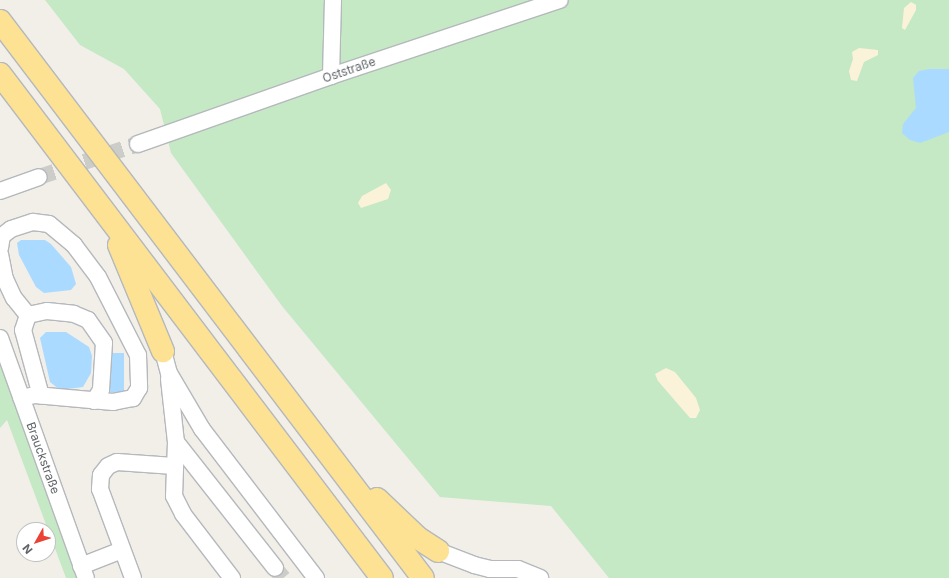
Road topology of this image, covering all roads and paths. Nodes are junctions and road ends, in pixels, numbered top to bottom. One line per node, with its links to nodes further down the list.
1 (333, 0): 5 (street)
2 (560, 0): 5 (street, Oststraße)
3 (0, 21): 22 (highway)
4 (0, 74): 9 (highway)
5 (331, 76): 6 (street, Oststraße)
6 (138, 144)
7 (39, 177): 8 (street)
8 (0, 191)
9 (107, 216): 16 (highway); 32 (highway)
10 (0, 248): 13 (street)
11 (0, 254): 12 (street)
12 (28, 315): 15 (street); 18 (street)
13 (122, 325): 15 (street); 20 (street)
14 (0, 338): 19 (street, Brauckstraße)
15 (100, 338): 20 (street)
16 (163, 351): 17 (street)
17 (169, 373): 21 (street); 31 (street)
18 (41, 396): 19 (street); 20 (street)
19 (21, 398): 27 (street, Brauckstraße)
20 (94, 400)
21 (176, 442): 23 (street); 26 (street)
22 (336, 462): 25 (highway); 33 (highway)
23 (174, 466): 24 (street); 30 (street)
24 (122, 550): 27 (street); 29 (street)
25 (438, 551): 28 (street)
26 (276, 568)
27 (84, 572)
28 (492, 573): 34 (street)
29 (133, 578)
30 (232, 578)
31 (316, 578)
32 (382, 578)
33 (423, 578)
34 (540, 578)

